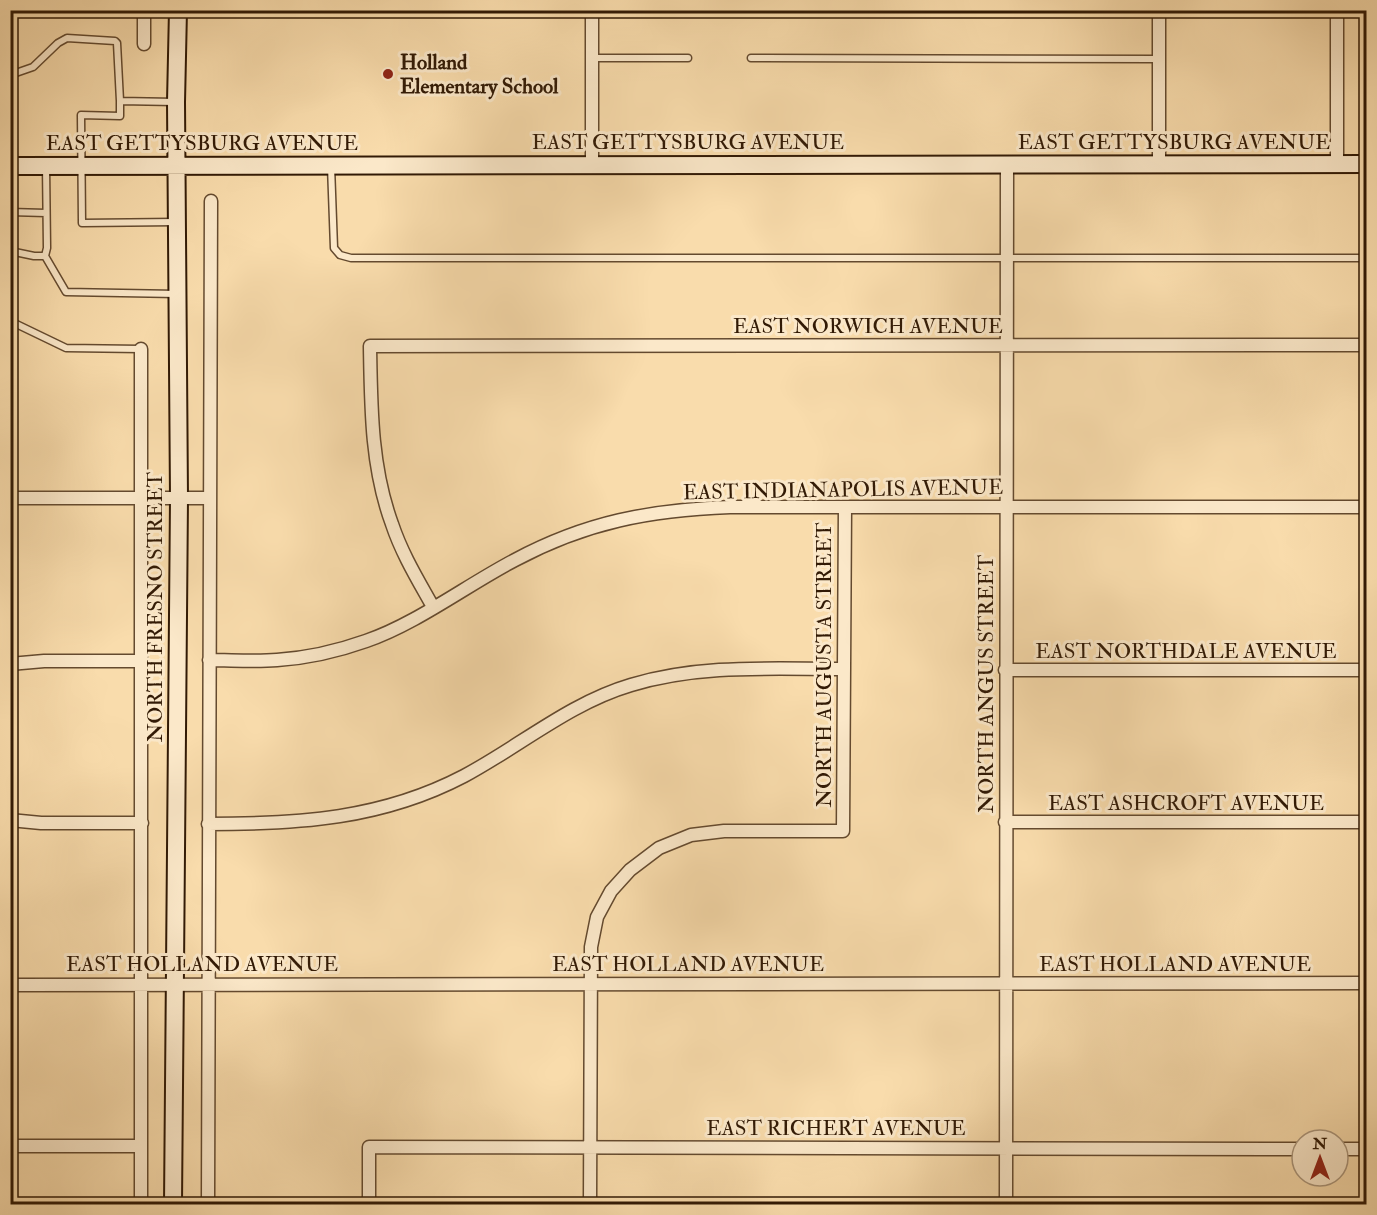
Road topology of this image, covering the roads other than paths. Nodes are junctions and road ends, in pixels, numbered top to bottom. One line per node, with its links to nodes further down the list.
1 (144, 10): 6 (street)
2 (178, 10): 13 (street, NORTH FRESNO STREET)
3 (592, 10): 7 (street)
4 (1159, 10): 10 (street)
5 (1337, 10): 17 (street)
6 (144, 44)
7 (592, 58): 8 (lane); 14 (street)
8 (688, 58)
9 (752, 58): 10 (lane)
10 (1159, 59): 16 (street)
11 (11, 75): 12 (lane); 22 (lane)
12 (120, 101): 13 (lane); 23 (lane)
13 (176, 102): 20 (street, NORTH FRESNO STREET)
14 (592, 164): 15 (street, EAST GETTYSBURG AVENUE); 21 (street, EAST GETTYSBURG AVENUE)
15 (1007, 164): 16 (street, EAST GETTYSBURG AVENUE); 30 (street, NORTH ANGUS STREET)
16 (1159, 164): 17 (street, EAST GETTYSBURG AVENUE)
17 (1337, 164): 18 (street, EAST GETTYSBURG AVENUE)
18 (1366, 164)
19 (46, 165): 22 (street, EAST GETTYSBURG AVENUE); 23 (street, EAST GETTYSBURG AVENUE); 26 (lane)
20 (176, 165): 21 (street, EAST GETTYSBURG AVENUE); 23 (street, EAST GETTYSBURG AVENUE); 27 (street, NORTH FRESNO STREET)
21 (331, 165): 30 (lane)
22 (12, 166)
23 (80, 166): 27 (lane)
24 (210, 201): 40 (street)
25 (10, 212): 26 (lane)
26 (46, 213): 29 (lane)
27 (177, 222): 32 (street, NORTH FRESNO STREET)
28 (10, 251): 29 (lane)
29 (45, 256): 32 (lane)
30 (1006, 258): 31 (lane); 34 (street, NORTH ANGUS STREET)
31 (1366, 258)
32 (178, 294): 39 (street, NORTH FRESNO STREET)
33 (10, 321): 36 (lane)
34 (1006, 345): 35 (street, EAST NORWICH AVENUE); 43 (street, NORTH ANGUS STREET); 44 (street, EAST NORWICH AVENUE)
35 (1366, 345)
36 (141, 349): 38 (street, NORTH FRESNO STREET)
37 (10, 498): 38 (street)
38 (142, 498): 39 (street); 46 (street, NORTH FRESNO STREET)
39 (179, 498): 40 (street); 60 (street, NORTH FRESNO STREET)
40 (209, 498): 45 (street)
41 (845, 507): 43 (street, EAST INDIANAPOLIS AVENUE); 44 (street, EAST INDIANAPOLIS AVENUE); 48 (street, NORTH AUGUSTA STREET)
42 (1366, 507): 43 (street, EAST INDIANAPOLIS AVENUE)
43 (1005, 508): 49 (street, NORTH ANGUS STREET)
44 (433, 607): 45 (street, EAST INDIANAPOLIS AVENUE)
45 (208, 660): 55 (street)
46 (142, 661): 47 (street); 52 (street, NORTH FRESNO STREET)
47 (10, 664)
48 (843, 669): 55 (street); 57 (street, NORTH AUGUSTA STREET)
49 (1005, 670): 50 (street, EAST NORTHDALE AVENUE); 53 (street, NORTH ANGUS STREET)
50 (1366, 670)
51 (10, 820): 52 (street)
52 (142, 822): 62 (street, NORTH FRESNO STREET)
53 (1005, 822): 54 (street, EAST ASHCROFT AVENUE); 58 (street, NORTH ANGUS STREET)
54 (1366, 822)
55 (208, 824): 56 (street)
56 (208, 983): 57 (street, EAST HOLLAND AVENUE); 60 (street, EAST HOLLAND AVENUE); 72 (street)
57 (591, 983): 58 (street, EAST HOLLAND AVENUE); 65 (street, NORTH AUGUSTA STREET)
58 (1005, 983): 59 (street, EAST HOLLAND AVENUE); 66 (street, NORTH ANGUS STREET)
59 (1366, 983)
60 (175, 984): 62 (street, EAST HOLLAND AVENUE); 71 (street, NORTH FRESNO STREET)
61 (10, 985): 62 (street, EAST HOLLAND AVENUE)
62 (141, 985): 64 (street, NORTH FRESNO STREET)
63 (10, 1146): 64 (street)
64 (141, 1146): 70 (street, NORTH FRESNO STREET)
65 (591, 1147): 66 (street, EAST RICHERT AVENUE); 73 (street, EAST RICHERT AVENUE); 74 (street, NORTH AUGUSTA STREET)
66 (1006, 1148): 67 (street, EAST RICHERT AVENUE); 75 (street, NORTH ANGUS STREET)
67 (1290, 1149)
68 (1350, 1149): 69 (street)
69 (1366, 1149)
70 (141, 1204)
71 (174, 1204)
72 (207, 1204)
73 (369, 1204)
74 (590, 1204)
75 (1006, 1204)

